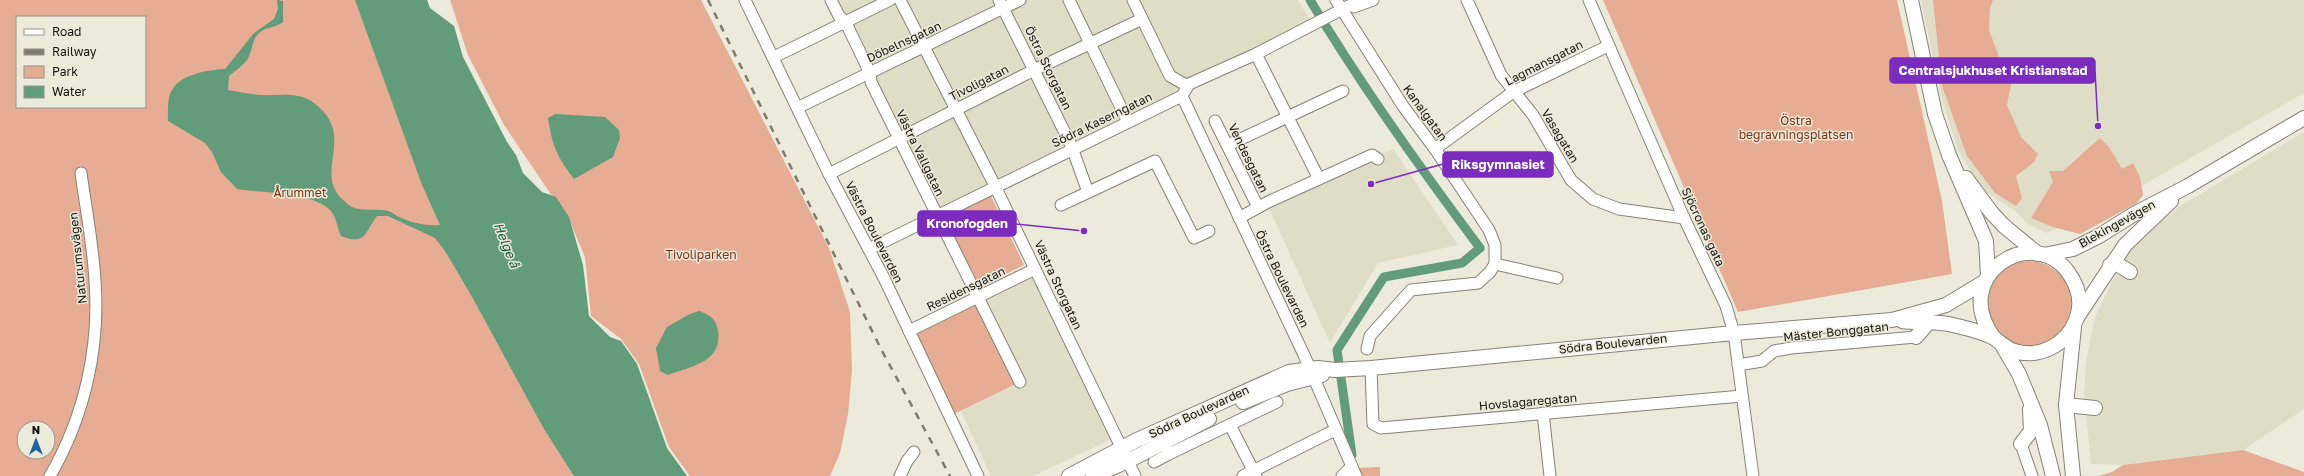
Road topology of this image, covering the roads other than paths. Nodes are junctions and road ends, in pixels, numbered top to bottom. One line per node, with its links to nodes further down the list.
1 (746, 0): 21 (street, Västra Boulevarden)
2 (831, 0): 16 (street, Västra Vallgatan)
3 (890, 0): 16 (street)
4 (900, 0): 19 (street, Västra Storgatan)
5 (1020, 0): 13 (street, Döbelnsgatan)
6 (1069, 0): 17 (street)
7 (1133, 0): 15 (street)
8 (1360, 0): 14 (street, Södra Kaserngatan)
9 (1373, 0): 14 (street, Södra Kaserngatan)
10 (1467, 0): 26 (street, Vasagatan)
11 (1589, 0): 18 (street, Sjöcronas gata)
12 (1911, 0): 37 (main road)
13 (1001, 4): 19 (street, Döbelnsgatan); 22 (street, Östra Storgatan)
14 (1339, 5): 20 (street, Södra Kaserngatan); 36 (street, Kanalgatan)
15 (1142, 19): 17 (street, Tivoligatan); 24 (street)
16 (845, 21): 21 (street); 23 (street, Västra Vallgatan)
17 (1091, 44): 22 (street, Tivoligatan); 32 (street)
18 (1608, 46): 26 (street, Lagmansgatan); 49 (street, Sjöcronas gata)
19 (924, 48): 23 (street, Döbelnsgatan); 28 (street, Västra Storgatan)
20 (1256, 54): 24 (street, Södra Kaserngatan); 29 (street)
21 (774, 57): 27 (street, Västra Boulevarden)
22 (1034, 70): 28 (street, Tivoligatan); 35 (street, Östra Storgatan)
23 (870, 73): 27 (street, Döbelnsgatan); 33 (street, Västra Vallgatan)
24 (1184, 91): 32 (street, Södra Kaserngatan); 48 (street, Östra Boulevarden)
25 (1343, 91): 29 (street)
26 (1514, 92): 36 (street, Lagmansgatan); 49 (street, Vasagatan)
27 (799, 107): 40 (street, Västra Boulevarden)
28 (957, 109): 33 (street, Tivoligatan); 42 (street, Västra Storgatan)
29 (1289, 117): 34 (street); 41 (street)
30 (2304, 118): 43 (main road, Blekingevägen)
31 (1215, 121): 34 (street, Vendesgatan)
32 (1128, 122): 35 (street, Södra Kaserngatan)
33 (898, 139): 40 (street, Tivoligatan); 47 (street, Västra Vallgatan)
34 (1228, 145): 46 (street, Vendesgatan)
35 (1072, 149): 42 (street, Södra Kaserngatan); 44 (street, Östra Storgatan)
36 (1435, 149): 53 (street, Kanalgatan)
37 (1949, 155): 52 (main road); 58 (main road)
38 (1378, 159): 41 (street, Vendesgatan)
39 (81, 173): 88 (street, Naturumsvägen)
40 (829, 174): 51 (street, Västra Boulevarden)
41 (1319, 179): 46 (street, Vendesgatan)
42 (995, 186): 47 (street, Södra Kaserngatan); 55 (street, Västra Storgatan)
43 (2188, 186): 52 (main road, Blekingevägen); 54 (main road, Blekingevägen)
44 (1088, 192): 45 (street); 50 (street)
45 (1061, 205)
46 (1258, 207): 48 (street, Vendesgatan)
47 (936, 216): 51 (street, Södra Kaserngatan); 59 (street, Västra Vallgatan)
48 (1239, 218): 70 (street, Östra Boulevarden)
49 (1684, 218): 64 (street, Sjöcronas gata)
50 (1209, 232)
51 (869, 249): 63 (street, Västra Boulevarden)
52 (2041, 254): 58 (main road); 61 (main road)
53 (1495, 264): 57 (street); 67 (street)
54 (2110, 265): 56 (main road); 61 (main road, Blekingevägen)
55 (1035, 269): 59 (street, Residensgatan); 81 (street, Västra Storgatan)
56 (2130, 272)
57 (1557, 278)
58 (1986, 278): 60 (main road, Södra Boulevarden); 66 (main road)
59 (978, 298): 63 (street, Residensgatan); 71 (street, Västra Vallgatan)
60 (1892, 320): 62 (main road, Södra Boulevarden); 64 (main road, Södra Boulevarden)
61 (2076, 321): 66 (main road); 75 (main road)
62 (1928, 323): 65 (main road); 66 (main road, Södra Boulevarden)
63 (909, 331): 90 (street, Västra Boulevarden)
64 (1734, 332): 68 (street, Sjöcronas gata); 69 (main road, Södra Boulevarden)
65 (1916, 337): 68 (street, Mäster Bonggatan)
66 (1998, 341): 72 (main road)
67 (1367, 349)
68 (1738, 365): 73 (street, Sjöcronas gata)
69 (1370, 368): 70 (main road, Södra Boulevarden); 77 (street, Hovslagaregatan)
70 (1312, 373): 79 (street, Östra Boulevarden); 81 (main road, Södra Boulevarden); 82 (main road, Södra Boulevarden)
71 (1020, 382)
72 (2028, 393): 80 (main road); 99 (main road)
73 (1742, 396): 77 (street, Hovslagaregatan); 97 (street, Sjöcronas gata)
74 (1277, 402): 78 (street)
75 (2066, 405): 76 (main road); 100 (main road)
76 (2094, 408)
77 (1543, 413): 96 (street)
78 (1230, 425): 82 (street); 87 (street)
79 (1335, 430): 86 (street, Östra Boulevarden); 87 (street)
80 (2021, 444): 98 (street)
81 (1121, 448): 84 (street, Västra Storgatan); 91 (main road, Södra Boulevarden)
82 (1166, 448): 84 (main road, Södra Boulevarden); 85 (street)
83 (914, 452): 89 (street)
84 (1128, 461): 92 (main road, Södra Boulevarden); 93 (street, Västra Storgatan)
85 (1154, 462)
86 (1353, 471): 95 (street)
87 (1255, 473): 94 (street)
88 (50, 476)
89 (900, 476)
90 (978, 476)
91 (1068, 476)
92 (1095, 476)
93 (1135, 476)
94 (1244, 476)
95 (1342, 476)
96 (1550, 476)
97 (1753, 476)
98 (2032, 476)
99 (2053, 476)
100 (2073, 476)

